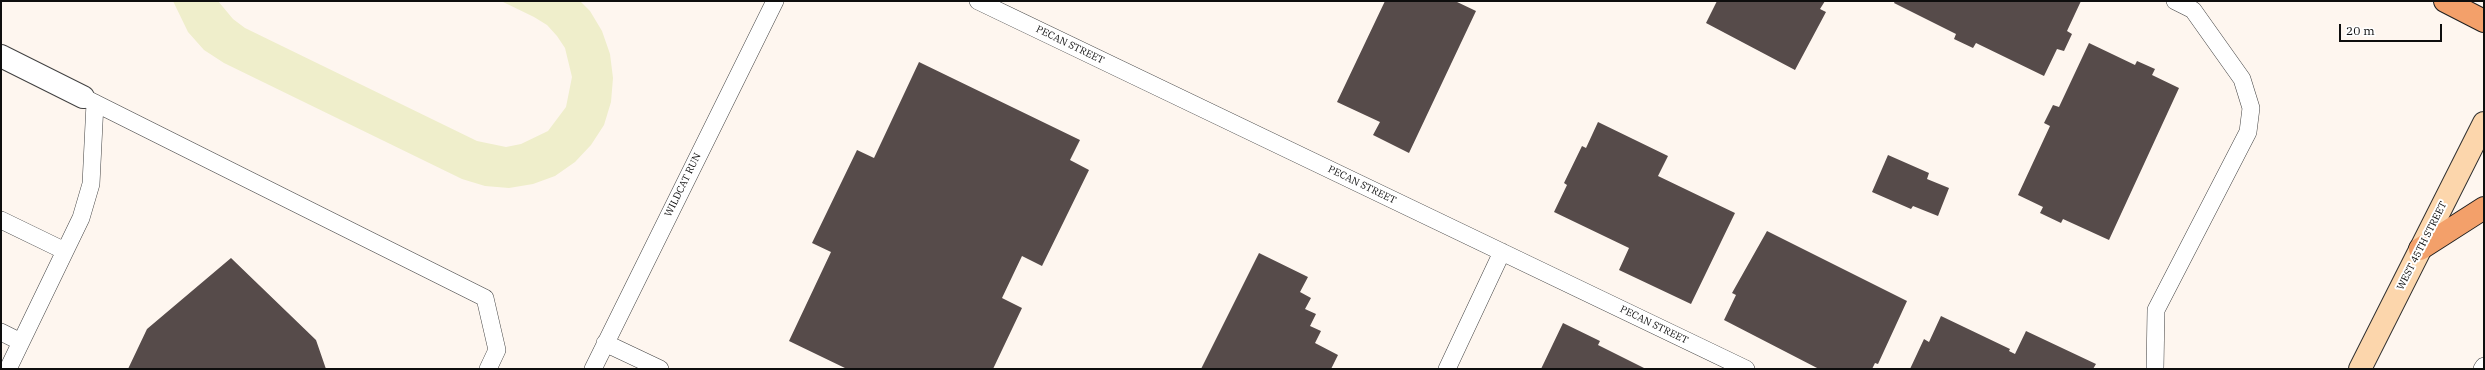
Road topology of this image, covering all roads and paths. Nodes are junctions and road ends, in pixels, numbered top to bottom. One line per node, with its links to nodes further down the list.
1 (775, 1): 16 (lane, WILDCAT RUN)
2 (978, 1): 13 (lane, PECAN STREET)
3 (2175, 1): 24 (lane)
4 (2445, 1): 5 (main road)
5 (2484, 21)
6 (1, 56): 7 (street)
7 (89, 100): 12 (lane); 19 (lane)
8 (2484, 123): 11 (main road, WEST 45TH STREET)
9 (2484, 208): 11 (main road)
10 (1, 220): 12 (lane)
11 (2420, 249): 25 (main road, WEST 45TH STREET)
12 (65, 251): 15 (lane)
13 (1502, 252): 22 (lane); 23 (lane, PECAN STREET)
14 (1, 332): 15 (lane)
15 (21, 342): 18 (lane)
16 (605, 343): 20 (lane, WILDCAT RUN); 21 (lane)
17 (2484, 366): 26 (lane)
18 (8, 369)
19 (488, 369)
20 (593, 369)
21 (660, 369)
22 (1447, 369)
23 (1746, 369)
24 (2155, 369)
25 (2360, 369)
26 (2482, 369)

